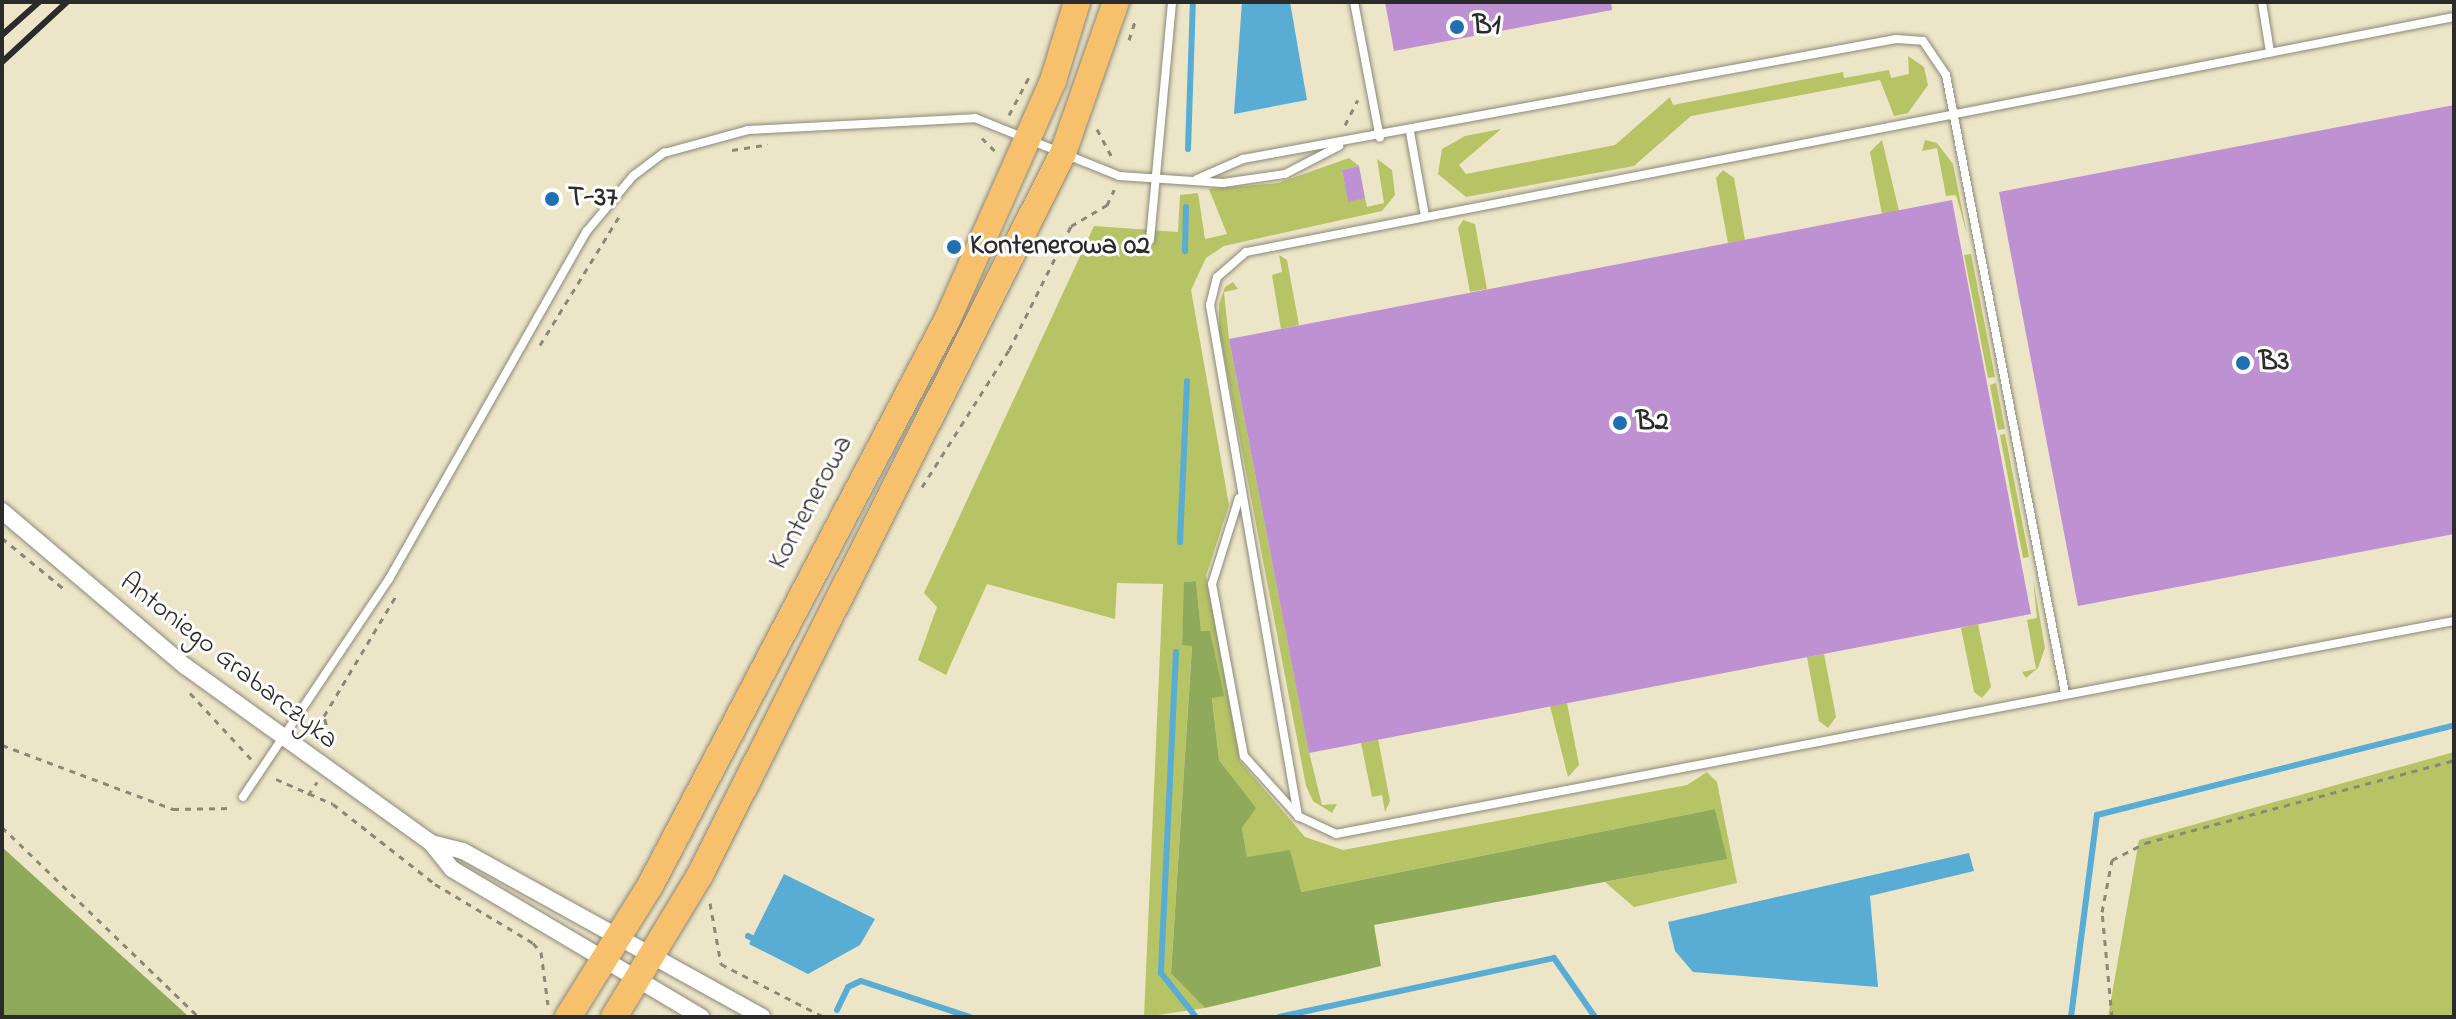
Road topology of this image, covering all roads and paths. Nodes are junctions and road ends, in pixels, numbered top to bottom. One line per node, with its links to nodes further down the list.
1 (1077, 2): 17 (main road, Kontenerowa)
2 (1172, 2): 26 (lane)
3 (1354, 2): 9 (lane)
4 (2262, 2): 8 (lane)
5 (1126, 9): 7 (path); 23 (main road)
6 (2454, 17): 8 (lane)
7 (1125, 48)
8 (2270, 52): 12 (lane)
9 (1367, 71): 14 (path); 18 (lane)
10 (1040, 76): 11 (path)
11 (1011, 110)
12 (1954, 114): 15 (lane); 28 (lane); 39 (lane)
13 (1098, 116): 24 (path)
14 (1338, 131)
15 (1410, 132): 18 (lane); 28 (lane)
16 (977, 135): 20 (path)
17 (1030, 138): 23 (lane); 40 (lane); 52 (main road, Kontenerowa)
18 (1380, 138): 21 (lane)
19 (773, 144): 22 (path)
20 (997, 144)
21 (1339, 146): 25 (lane); 25 (lane)
22 (726, 151)
23 (1063, 153): 24 (lane); 53 (main road)
24 (1119, 176): 26 (lane); 31 (path)
25 (1196, 180): 26 (lane)
26 (1154, 182): 29 (lane)
27 (625, 209): 30 (path)
28 (1425, 216): 32 (lane)
29 (1150, 240)
30 (538, 348)
31 (917, 496)
32 (1239, 498): 48 (lane); 48 (lane)
33 (2, 511): 40 (street, Antoniego Grabarczyka)
34 (2, 538): 36 (path)
35 (401, 588): 44 (path)
36 (74, 597)
37 (2454, 621): 39 (lane)
38 (181, 686): 42 (path)
39 (2065, 693): 48 (lane)
40 (283, 741): 44 (street, Antoniego Grabarczyka); 47 (lane)
41 (2, 745): 47 (path)
42 (252, 760)
43 (2454, 760): 62 (path)
44 (324, 771): 46 (path); 50 (street, Antoniego Grabarczyka)
45 (276, 779): 46 (path)
46 (308, 795): 56 (path)
47 (243, 797)
48 (1298, 816)
49 (2, 827): 57 (path)
50 (431, 843): 52 (street, Antoniego Grabarczyka); 54 (street, Antoniego Grabarczyka)
51 (713, 892): 61 (path)
52 (619, 939): 53 (street, Antoniego Grabarczyka); 54 (main road, Kontenerowa)
53 (653, 958): 55 (main road); 60 (street, Antoniego Grabarczyka)
54 (605, 962): 55 (street, Antoniego Grabarczyka); 56 (main road, Kontenerowa)
55 (638, 981): 58 (main road); 59 (street, Antoniego Grabarczyka)
56 (562, 1014)
57 (199, 1017)
58 (614, 1017)
59 (701, 1017)
60 (762, 1017)
61 (824, 1017)
62 (2112, 1017)

